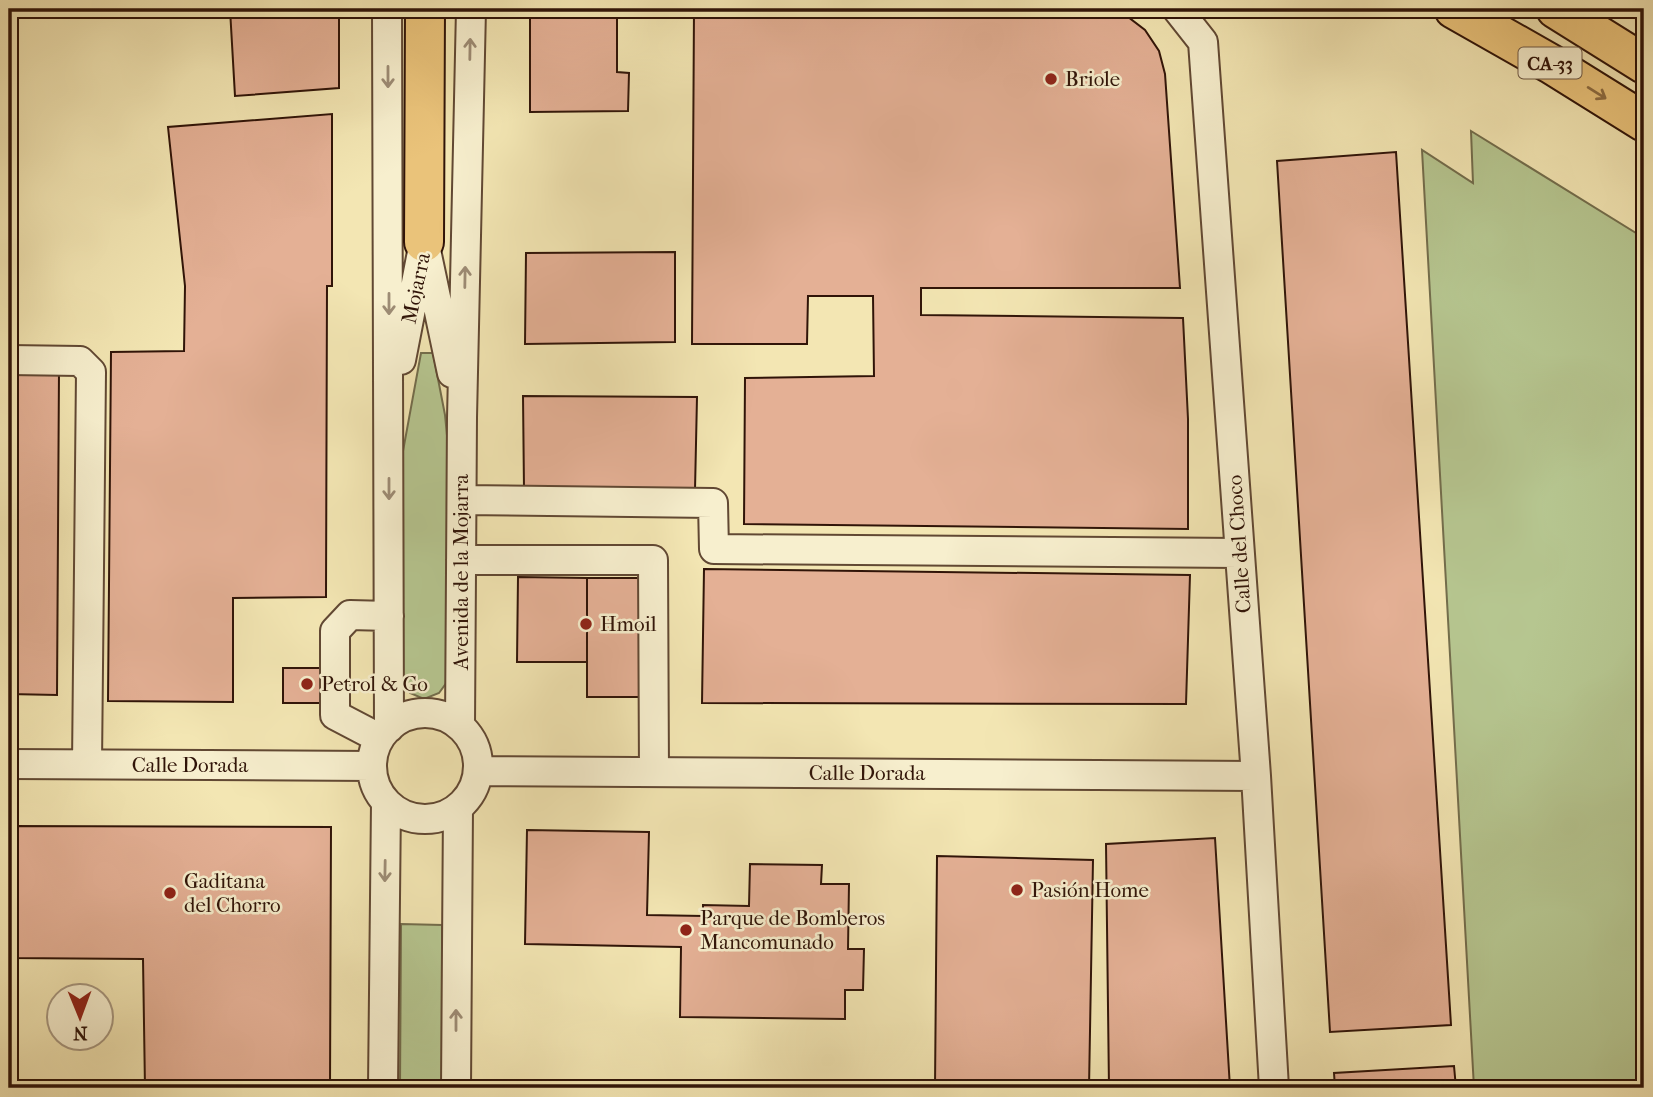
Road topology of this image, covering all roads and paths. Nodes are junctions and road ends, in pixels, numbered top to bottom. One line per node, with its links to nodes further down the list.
1 (387, 9): 12 (street, one-way to 12)
2 (425, 9): 9 (highway)
3 (471, 9): 11 (street, one-way to 3)
4 (1177, 9): 14 (street, Calle del Choco)
5 (1454, 9): 8 (highway, CA-33, one-way to 8)
6 (1570, 14): 7 (highway, CA-33)
7 (1644, 64)
8 (1644, 122)
9 (424, 242): 11 (street, Mojarra); 12 (street, Mojarra)
10 (9, 360): 20 (street)
11 (462, 418): 13 (street, Avenida de la Mojarra)
12 (389, 421): 16 (street, one-way to 16)
13 (461, 499): 14 (street); 15 (street, Avenida de la Mojarra)
14 (1239, 553): 24 (street, Calle del Choco)
15 (461, 561): 17 (street, Avenida de la Mojarra); 23 (street)
16 (389, 616): 18 (street); 18 (street)
17 (460, 726): 18 (street); 22 (street)
18 (384, 733): 21 (street)
19 (9, 764): 20 (street, Calle Dorada)
20 (87, 764): 21 (street, Calle Dorada)
21 (372, 766): 25 (street)
22 (478, 771): 23 (street, Calle Dorada); 26 (street)
23 (654, 772): 24 (street, Calle Dorada)
24 (1256, 776): 29 (street, Calle del Choco)
25 (386, 803): 26 (street); 27 (street, one-way to 27)
26 (458, 808): 28 (street, one-way to 26)
27 (383, 1088)
28 (456, 1088)
29 (1275, 1088)

